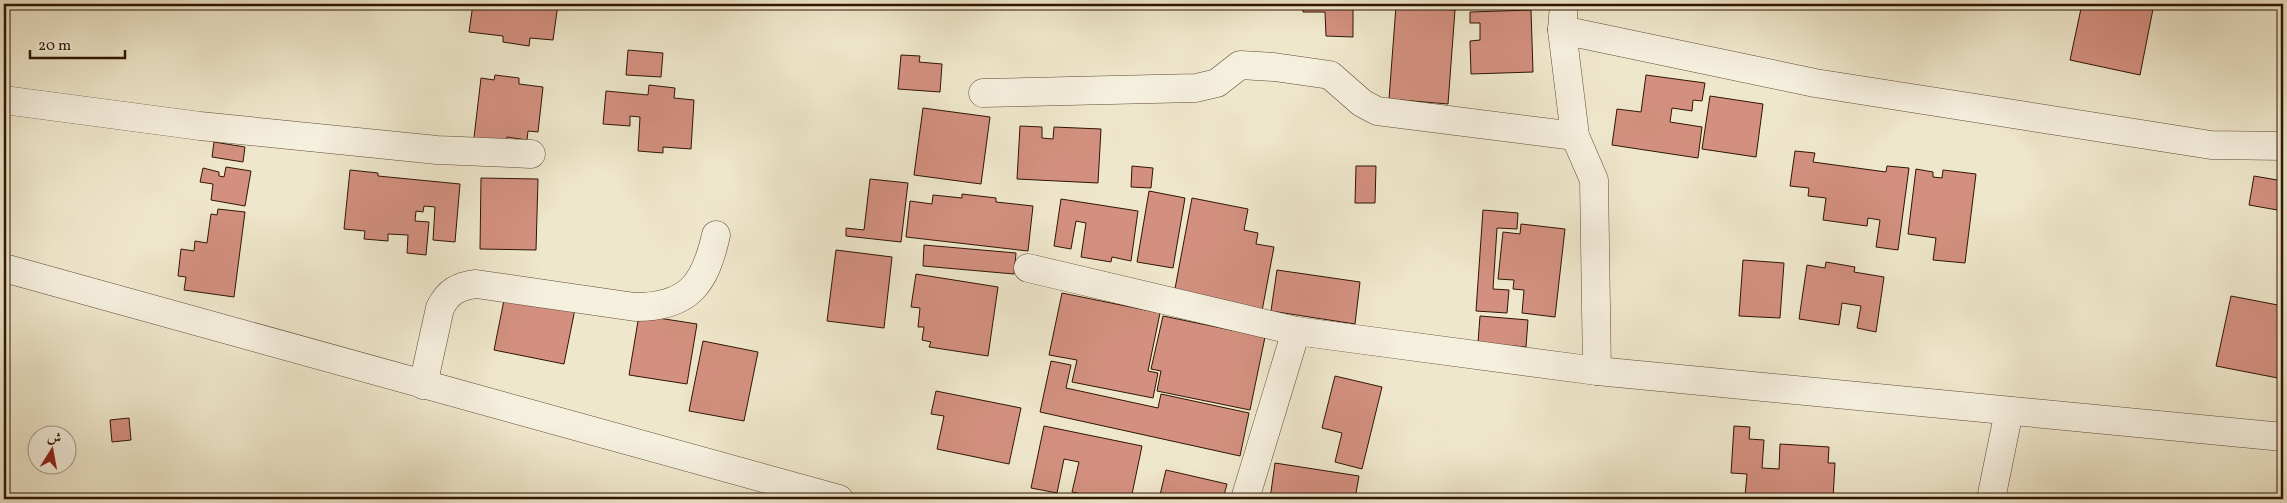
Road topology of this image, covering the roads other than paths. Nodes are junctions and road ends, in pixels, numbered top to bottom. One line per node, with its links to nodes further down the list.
1 (1563, 17): 4 (street); 5 (street)
2 (982, 93): 4 (street)
3 (4, 100): 6 (street)
4 (1575, 136): 11 (street)
5 (2283, 146)
6 (531, 154)
7 (716, 235): 12 (street)
8 (4, 268): 12 (street)
9 (1028, 268): 10 (street)
10 (1296, 331): 11 (street); 16 (street)
11 (1597, 371): 13 (street)
12 (423, 385): 15 (street)
13 (2008, 411): 14 (street); 17 (street)
14 (2283, 438)
15 (839, 499)
16 (1245, 499)
17 (1990, 499)

